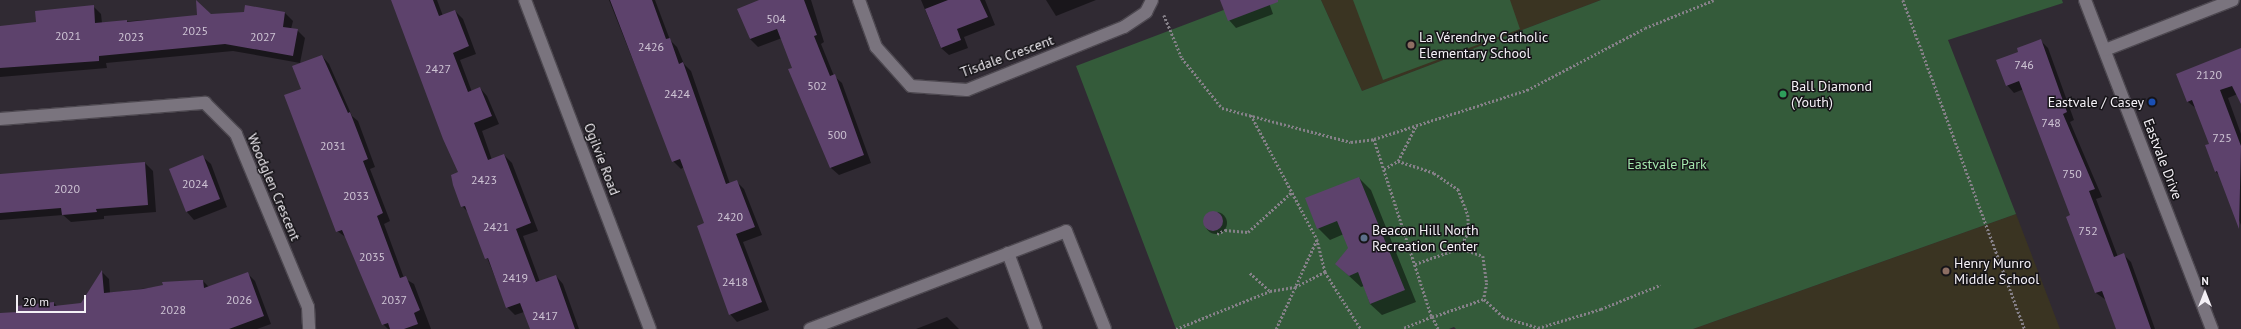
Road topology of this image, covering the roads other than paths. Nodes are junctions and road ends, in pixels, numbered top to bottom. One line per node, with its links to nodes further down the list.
1 (525, 0): 10 (street, Ogilvie Road)
2 (859, 0): 5 (street, Tisdale Crescent)
3 (2085, 0): 6 (street, Eastvale Drive)
4 (2233, 0): 6 (street)
5 (1156, 4)
6 (2105, 50): 14 (street, Eastvale Drive)
7 (0, 118): 9 (street, Woodglen Crescent)
8 (1008, 253): 11 (street); 12 (street); 13 (street)
9 (309, 329)
10 (650, 329)
11 (810, 329)
12 (1036, 329)
13 (1105, 329)
14 (2212, 329)

